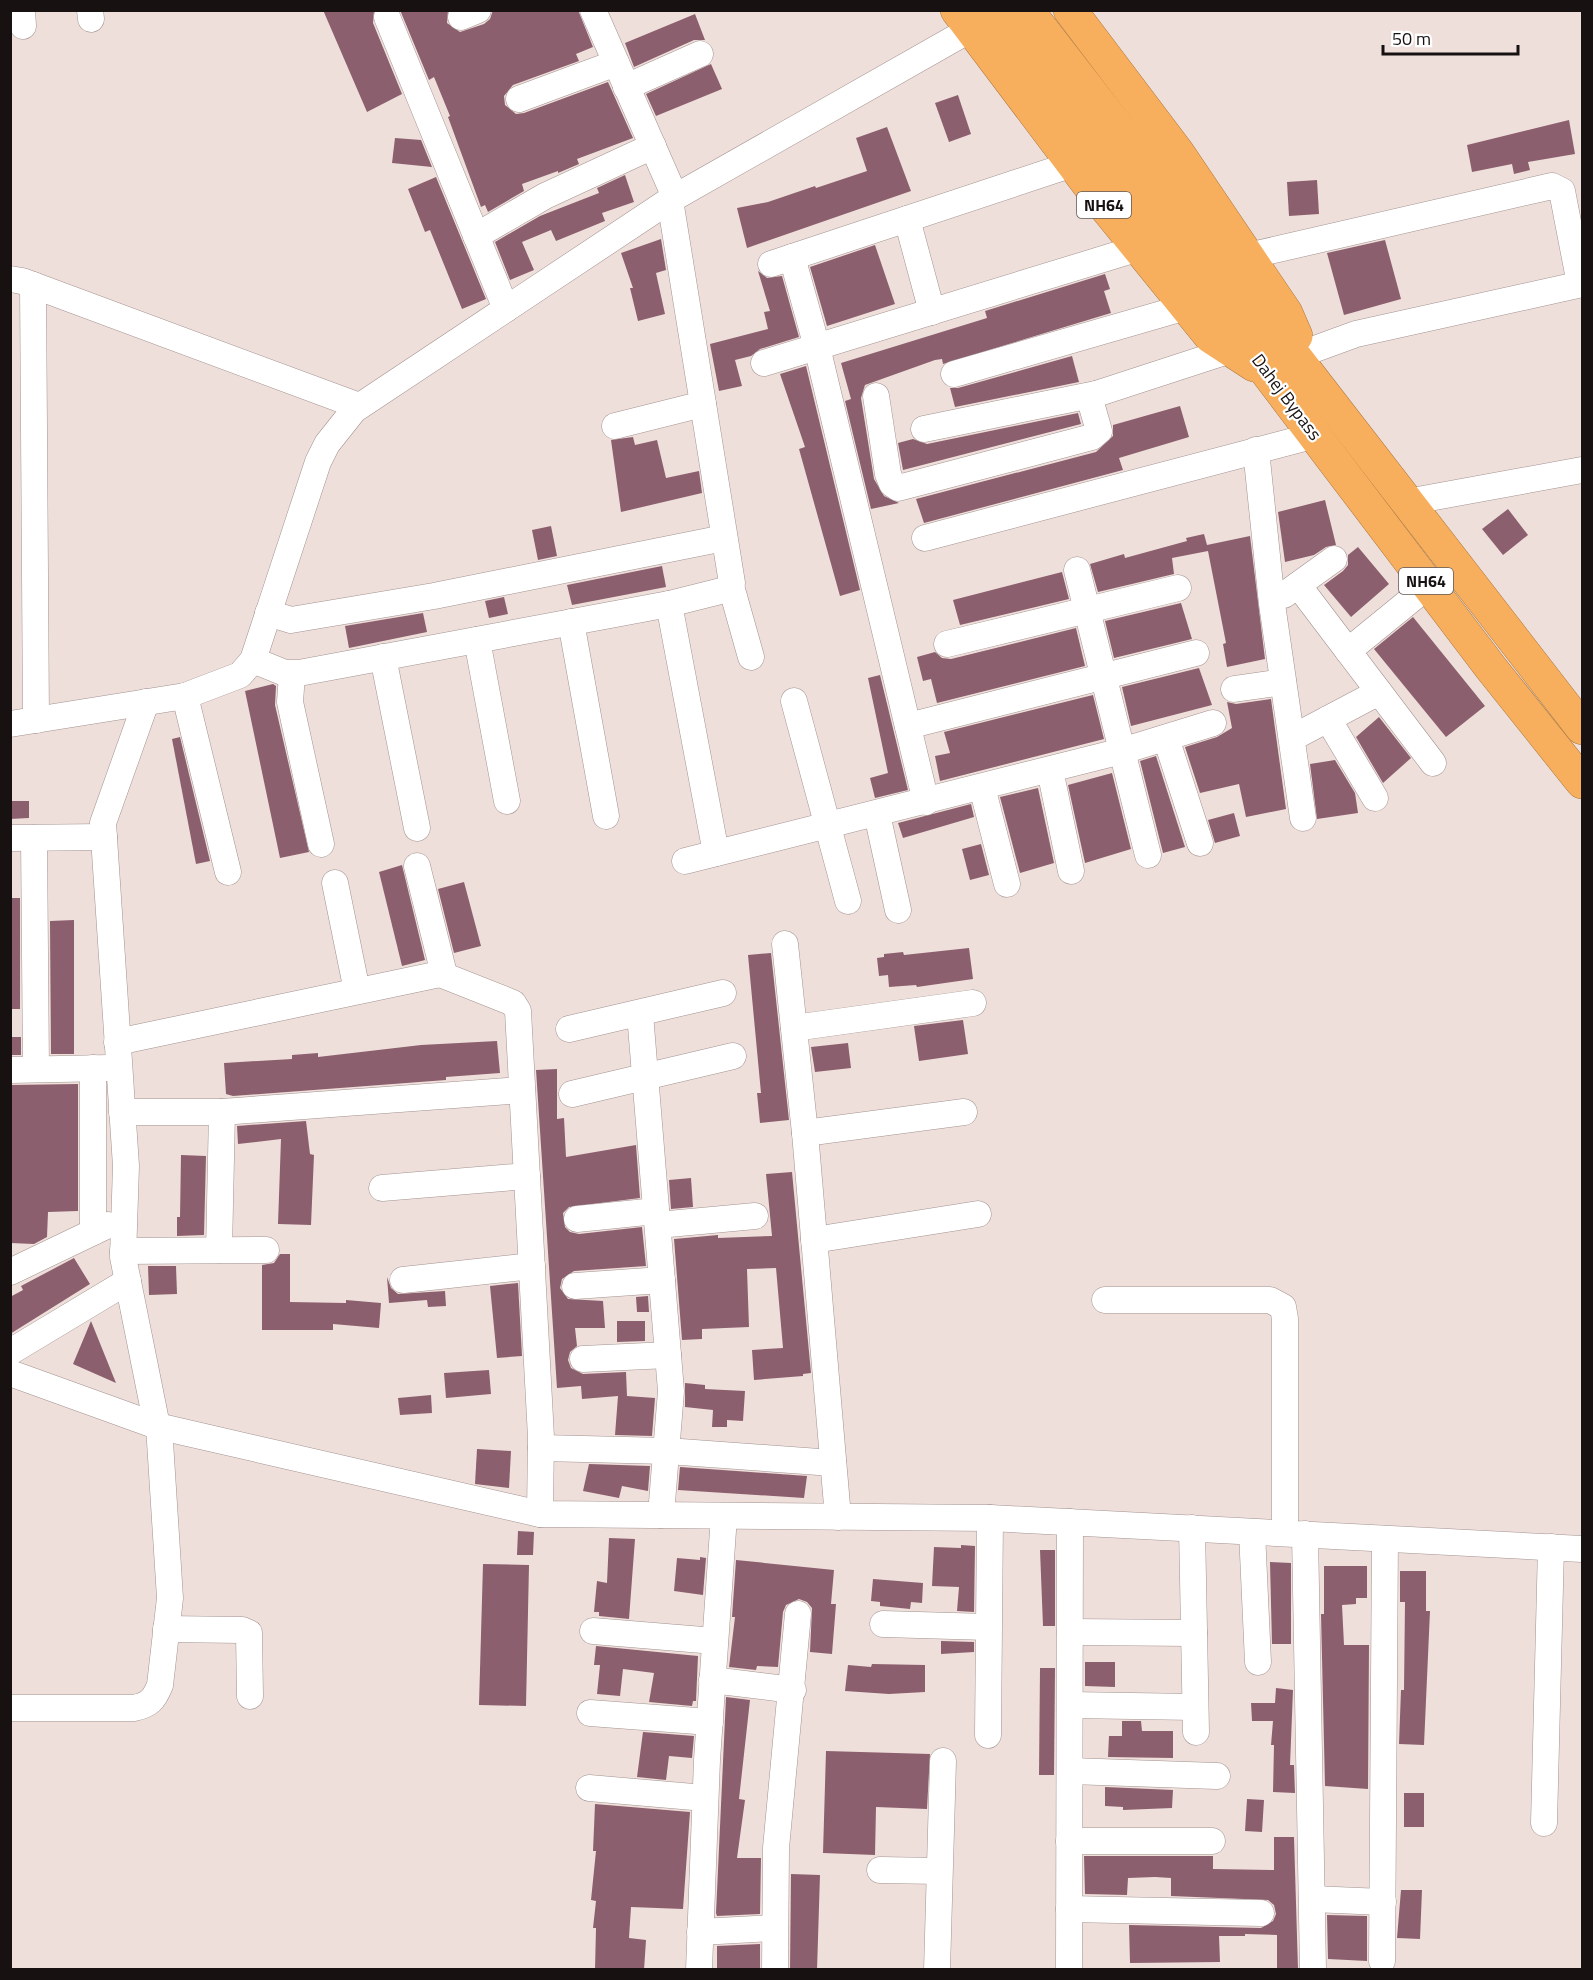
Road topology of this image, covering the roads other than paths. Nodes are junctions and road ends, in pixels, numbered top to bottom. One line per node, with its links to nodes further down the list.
1 (593, 10): 7 (street)
2 (1027, 10): 25 (highway, Dahej Bypass)
3 (1072, 11): 16 (highway, NH64)
4 (387, 17): 14 (street)
5 (973, 17): 11 (highway, NH64); 12 (street); 25 (highway, Dahej Bypass)
6 (700, 54): 8 (street)
7 (616, 63): 8 (street); 9 (street)
8 (627, 87): 10 (street)
9 (519, 99)
10 (653, 146): 12 (street); 14 (street)
11 (1073, 164): 13 (street); 15 (highway, NH64)
12 (672, 198): 20 (street); 29 (street)
13 (907, 219): 21 (street); 22 (street)
14 (476, 236): 20 (street)
15 (1139, 248): 19 (highway, NH64); 21 (street)
16 (1248, 256): 18 (street); 25 (highway, NH64)
17 (22, 282): 30 (street); 66 (street)
18 (1581, 284): 25 (street)
19 (1186, 307): 23 (highway, NH64); 26 (street)
20 (506, 309): 30 (street)
21 (932, 312): 22 (street)
22 (817, 347): 24 (street); 69 (street)
23 (1231, 350): 25 (highway, NH64); 27 (street)
24 (764, 363)
25 (1289, 363): 31 (highway, Dahej Bypass / NH64)
26 (954, 374)
27 (1096, 394): 28 (street); 33 (street)
28 (876, 396)
29 (703, 404): 32 (street); 37 (street)
30 (359, 406): 48 (street)
31 (1314, 408): 34 (street); 36 (highway, Dahej Bypass / NH64); 42 (highway, Dahej Bypass / NH64)
32 (615, 426)
33 (924, 429)
34 (1257, 450): 38 (street); 46 (street)
35 (1582, 470): 36 (street)
36 (1407, 502): 70 (highway, Dahej Bypass / NH64)
37 (724, 538): 43 (street); 48 (street)
38 (925, 538)
39 (1334, 559): 41 (street)
40 (1077, 570): 47 (street)
41 (1298, 585): 46 (street); 52 (street)
42 (1429, 585): 52 (street); 76 (highway, Dahej Bypass / NH64)
43 (731, 586): 45 (street); 55 (street)
44 (1178, 588): 47 (street)
45 (669, 604): 49 (street); 90 (street)
46 (1272, 604): 59 (street)
47 (1087, 609): 51 (street); 58 (street)
48 (268, 613): 56 (street)
49 (572, 622): 50 (street); 82 (street)
50 (477, 640): 54 (street); 79 (street)
51 (947, 644)
52 (1348, 651): 61 (street)
53 (1196, 652): 58 (street)
54 (383, 657): 57 (street); 85 (street)
55 (751, 657)
56 (253, 660): 57 (street); 62 (street)
57 (292, 674): 89 (street)
58 (1104, 677): 69 (street); 73 (street)
59 (1283, 682): 60 (street); 72 (street)
60 (1234, 689)
61 (1379, 692): 65 (street); 74 (street)
62 (185, 696): 64 (street); 95 (street)
63 (794, 701): 84 (street)
64 (146, 702): 66 (street); 86 (street)
65 (1328, 719): 72 (street); 78 (street)
66 (36, 720): 68 (street)
67 (1213, 723): 71 (street)
68 (10, 724)
69 (908, 726): 80 (street)
70 (1582, 728)
71 (1166, 738): 73 (street); 88 (street)
72 (1292, 738): 83 (street)
73 (1122, 751): 75 (street); 91 (street)
74 (1433, 763)
75 (1050, 770): 77 (street); 94 (street)
76 (1582, 782)
77 (982, 787): 80 (street); 97 (street)
78 (1375, 798)
79 (507, 801)
80 (926, 802): 81 (street)
81 (877, 814): 84 (street); 99 (street)
82 (606, 816)
83 (1304, 818)
84 (826, 826): 90 (street); 98 (street)
85 (417, 828)
86 (104, 837): 87 (street); 108 (street)
87 (22, 838): 111 (street)
88 (1200, 843)
89 (321, 844)
90 (716, 852): 92 (street)
91 (1149, 855)
92 (685, 861)
93 (417, 866): 101 (street)
94 (1071, 871)
95 (228, 872)
96 (335, 883): 102 (street)
97 (1007, 884)
98 (848, 901)
99 (898, 910)
100 (785, 944): 106 (street)
101 (444, 974): 102 (street); 113 (street)
102 (357, 991): 108 (street)
103 (723, 993): 105 (street)
104 (973, 1003): 106 (street)
105 (640, 1014): 107 (street); 112 (street)
106 (794, 1028): 118 (street)
107 (569, 1029)
108 (117, 1042): 110 (street)
109 (733, 1056): 112 (street)
110 (106, 1068): 111 (street); 115 (street); 126 (street)
111 (23, 1069)
112 (645, 1078): 114 (street); 124 (street)
113 (522, 1090): 116 (street); 119 (street)
114 (572, 1094)
115 (122, 1112): 116 (street); 123 (street)
116 (222, 1112): 128 (street)
117 (964, 1112): 118 (street)
118 (805, 1133): 127 (street)
119 (527, 1176): 120 (street); 131 (street)
120 (382, 1188)
121 (978, 1214): 127 (street)
122 (755, 1216): 124 (street)
123 (124, 1217): 126 (street); 130 (street)
124 (657, 1218): 125 (street); 134 (street)
125 (577, 1219)
126 (93, 1232): 132 (street)
127 (814, 1240): 145 (street)
128 (219, 1250): 129 (street); 130 (street)
129 (266, 1250)
130 (123, 1251): 135 (street)
131 (532, 1266): 133 (street); 143 (street)
132 (10, 1272)
133 (403, 1280)
134 (662, 1280): 136 (street); 139 (street)
135 (128, 1281): 138 (street); 142 (street)
136 (575, 1286)
137 (1105, 1300): 154 (street)
138 (10, 1352)
139 (668, 1355): 140 (street); 144 (street)
140 (583, 1359)
141 (10, 1373): 142 (street)
142 (158, 1426): 146 (street); 161 (street)
143 (541, 1448): 144 (street); 146 (street)
144 (667, 1451): 145 (street); 147 (street)
145 (833, 1463): 149 (street)
146 (540, 1514): 147 (street)
147 (661, 1515): 148 (street)
148 (724, 1516): 149 (street); 165 (street)
149 (838, 1517): 150 (street)
150 (990, 1518): 151 (street); 160 (street)
151 (1070, 1522): 152 (street); 163 (street)
152 (1192, 1528): 153 (street); 164 (street)
153 (1252, 1532): 154 (street); 166 (street)
154 (1295, 1534): 155 (street); 187 (street)
155 (1385, 1539): 156 (street); 188 (street)
156 (1551, 1547): 157 (street); 182 (street)
157 (1582, 1549)
158 (798, 1614): 168 (street)
159 (883, 1624): 160 (street)
160 (988, 1627): 176 (street)
161 (166, 1629): 169 (street); 172 (street)
162 (593, 1631): 165 (street)
163 (1070, 1632): 164 (street); 170 (street)
164 (1194, 1633): 171 (street)
165 (715, 1641): 167 (street)
166 (1258, 1662)
167 (712, 1680): 168 (street); 174 (street)
168 (793, 1690): 191 (street)
169 (250, 1696)
170 (1070, 1705): 171 (street); 178 (street)
171 (1195, 1707): 175 (street)
172 (10, 1708)
173 (590, 1713): 174 (street)
174 (710, 1722): 181 (street)
175 (1196, 1732)
176 (988, 1735)
177 (943, 1761): 186 (street)
178 (1070, 1771): 179 (street); 183 (street)
179 (1217, 1776)
180 (589, 1788): 181 (street)
181 (705, 1798): 192 (street)
182 (1544, 1823)
183 (1069, 1841): 184 (street); 189 (street)
184 (1212, 1841)
185 (880, 1870): 186 (street)
186 (939, 1871): 196 (street)
187 (1312, 1899): 188 (street); 198 (street)
188 (1383, 1902): 193 (street)
189 (1069, 1909): 190 (street); 197 (street)
190 (1261, 1913)
191 (775, 1928): 192 (street); 195 (street)
192 (700, 1932): 194 (street)
193 (1382, 1961)
194 (699, 1970)
195 (775, 1970)
196 (936, 1970)
197 (1069, 1970)
198 (1313, 1970)

